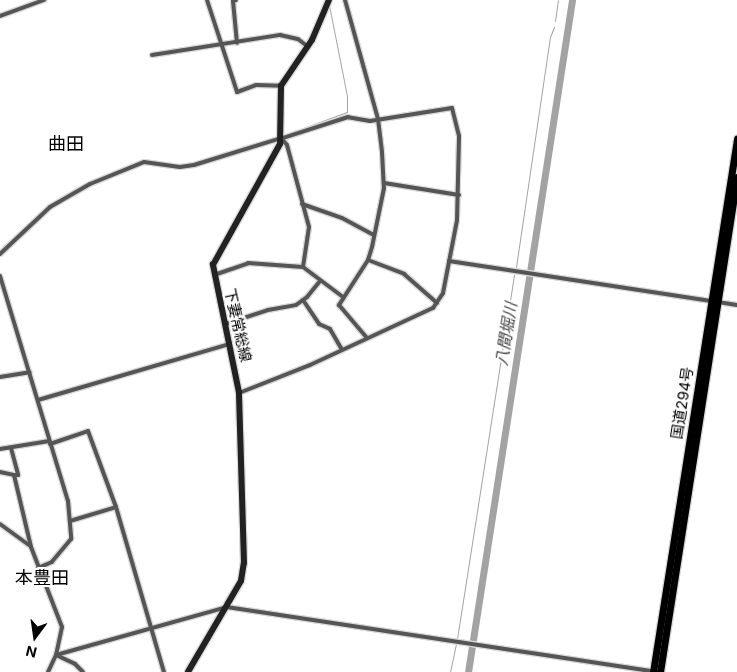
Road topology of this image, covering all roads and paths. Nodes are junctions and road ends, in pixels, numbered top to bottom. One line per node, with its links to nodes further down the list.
1 (44, 0): 6 (street)
2 (207, 0): 8 (street)
3 (236, 0): 7 (street)
4 (329, 0): 9 (main road)
5 (345, 0): 12 (street)
6 (0, 16)
7 (237, 43): 8 (street); 9 (street)
8 (222, 46): 10 (street); 11 (street)
9 (307, 46): 11 (main road)
10 (152, 55)
11 (281, 86): 13 (main road, 下妻常総線)
12 (378, 119): 13 (street); 17 (street); 18 (street)
13 (282, 138): 19 (street); 21 (street); 25 (main road, 下妻常総線)
14 (737, 139): 15 (highway, 国道294号)
15 (736, 157): 30 (highway, 国道294号)
16 (737, 177): 30 (highway, 国道294号)
17 (384, 183): 18 (street); 20 (street)
18 (459, 195): 23 (street)
19 (302, 204): 20 (street); 24 (street)
20 (374, 235): 22 (street)
21 (0, 254)
22 (368, 260): 28 (street); 31 (street)
23 (449, 261): 30 (street); 31 (street)
24 (303, 267): 25 (street); 27 (street)
25 (214, 274): 33 (main road, 下妻常総線)
26 (0, 276): 37 (street)
27 (320, 281): 28 (street); 29 (street)
28 (343, 297): 34 (street)
29 (303, 300): 33 (street); 36 (street)
30 (715, 302): 32 (street); 58 (highway, 国道294号)
31 (437, 303): 34 (street)
32 (737, 305)
33 (225, 324): 35 (main road, 下妻常総線)
34 (367, 338): 36 (street)
35 (230, 344): 39 (main road, 下妻常総線); 40 (street)
36 (342, 350): 39 (street)
37 (30, 372): 38 (street); 40 (street)
38 (0, 377)
39 (240, 393): 51 (main road, 下妻常総線)
40 (38, 400): 41 (street)
41 (50, 443): 42 (street); 46 (street); 47 (street)
42 (11, 448): 43 (street); 45 (street)
43 (0, 449)
44 (0, 472): 45 (street)
45 (14, 475): 49 (street)
46 (116, 507): 47 (street); 52 (street)
47 (70, 521): 50 (street)
48 (0, 524): 49 (street)
49 (31, 546): 50 (street)
50 (38, 568): 53 (street)
51 (227, 606): 52 (street); 57 (main road, 下妻常総線); 58 (street)
52 (152, 628): 53 (street); 56 (street)
53 (56, 655): 54 (street); 55 (street)
54 (48, 672)
55 (83, 672)
56 (164, 672)
57 (188, 672)
58 (656, 672)

